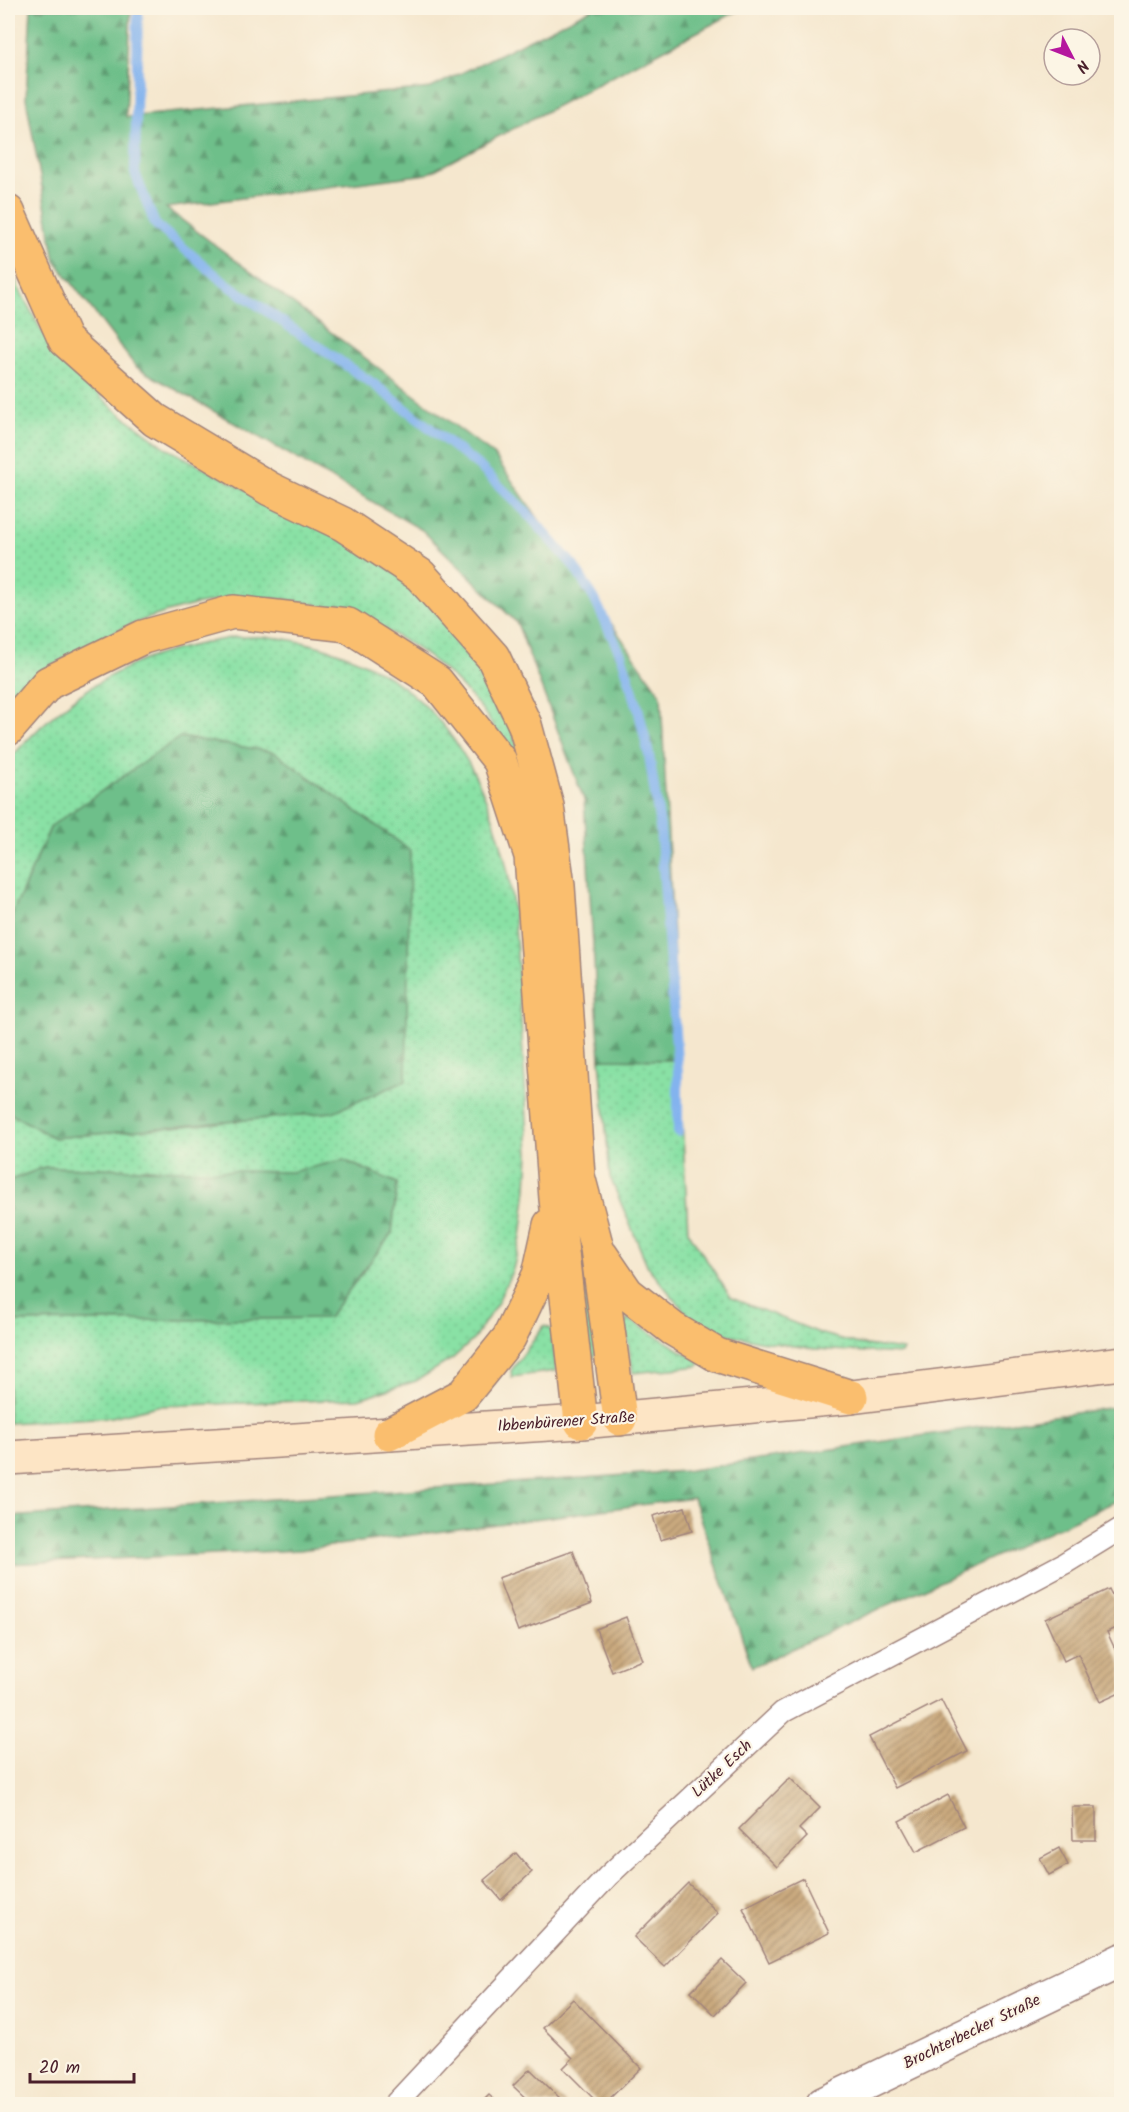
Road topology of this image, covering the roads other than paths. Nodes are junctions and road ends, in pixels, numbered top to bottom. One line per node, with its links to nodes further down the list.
1 (8, 212): 4 (highway)
2 (8, 729): 3 (highway)
3 (556, 1199): 8 (highway); 9 (highway)
4 (597, 1248): 6 (highway); 7 (highway)
5 (1122, 1363): 6 (main road, Ibbenbürener Straße)
6 (851, 1397): 7 (main road, Ibbenbürener Straße)
7 (620, 1419): 8 (main road, Ibbenbürener Straße)
8 (582, 1422): 9 (main road, Ibbenbürener Straße)
9 (389, 1434): 10 (main road, Ibbenbürener Straße)
10 (8, 1458)
11 (1122, 1528): 13 (lane, Lütke Esch)
12 (1122, 1960): 14 (street, Brochterbecker Straße)
13 (395, 2104)
14 (823, 2104)

